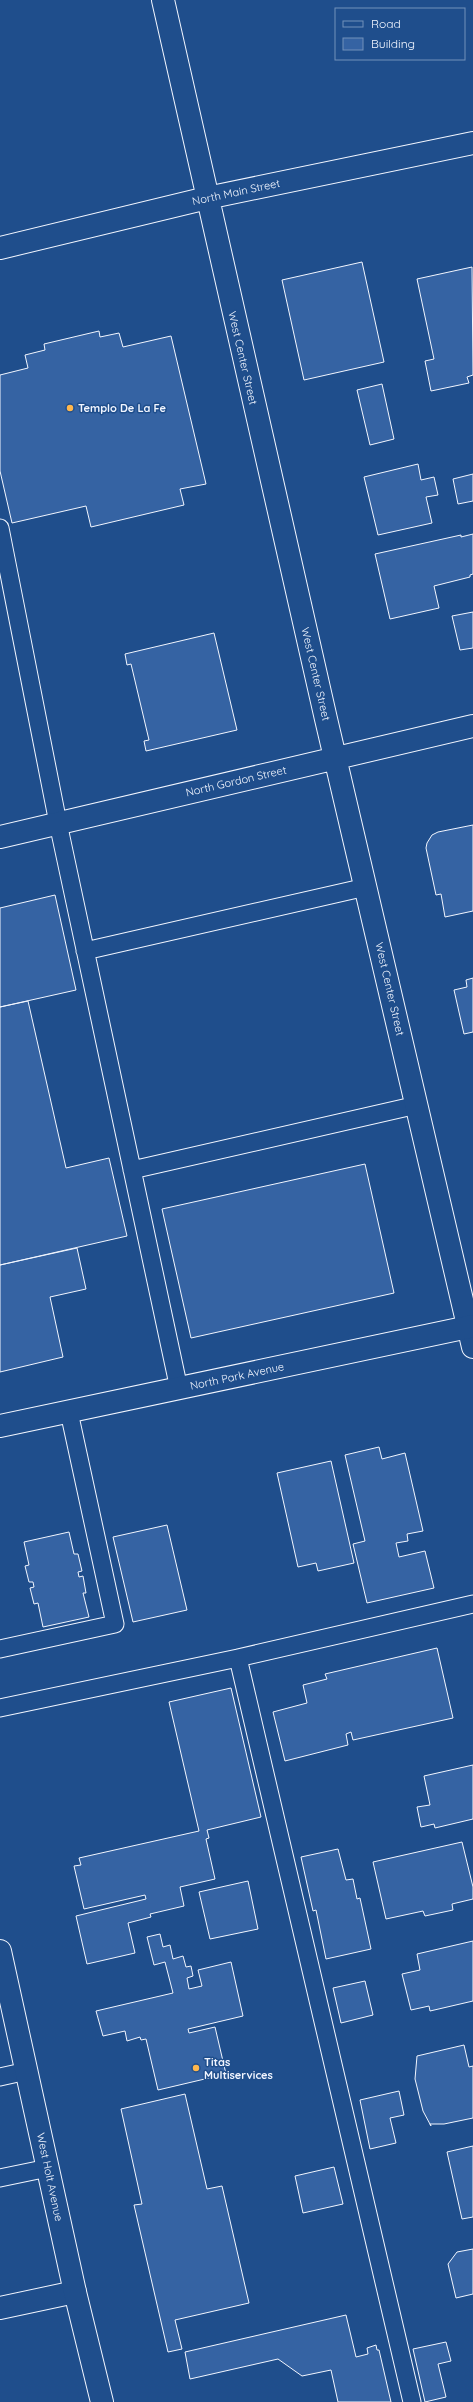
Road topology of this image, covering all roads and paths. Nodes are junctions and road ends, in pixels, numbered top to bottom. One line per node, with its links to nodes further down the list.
1 (163, 0): 3 (street, West Center Street)
2 (472, 146): 3 (street, North Main Street)
3 (207, 198): 4 (street, North Main Street); 7 (street, West Center Street)
4 (0, 248)
5 (0, 528): 8 (lane)
6 (473, 726): 7 (street, North Gordon Street)
7 (335, 757): 8 (street, North Gordon Street); 10 (street, West Center Street)
8 (58, 823): 9 (street, North Gordon Street); 11 (lane)
9 (0, 837)
10 (366, 887): 11 (lane); 12 (street, West Center Street)
11 (86, 951): 13 (lane)
12 (416, 1105): 13 (lane); 14 (street, West Center Street)
13 (132, 1170): 15 (lane)
14 (472, 1333): 15 (street, North Park Avenue)
15 (179, 1389): 16 (street, North Park Avenue)
16 (69, 1412): 17 (street, North Park Avenue); 19 (lane)
17 (0, 1426)
18 (473, 1604): 20 (lane)
19 (0, 1649)
20 (238, 1658): 21 (lane); 31 (lane)
21 (0, 1708)
22 (0, 1951): 23 (street, West Holt Avenue)
23 (3, 1978): 24 (street, West Holt Avenue)
24 (27, 2071): 25 (lane); 26 (street, West Holt Avenue)
25 (0, 2077)
26 (48, 2168): 27 (lane); 28 (street, West Holt Avenue)
27 (0, 2178)
28 (75, 2292): 29 (street); 30 (street, West Holt Avenue)
29 (0, 2308)
30 (102, 2402)
31 (412, 2402)

